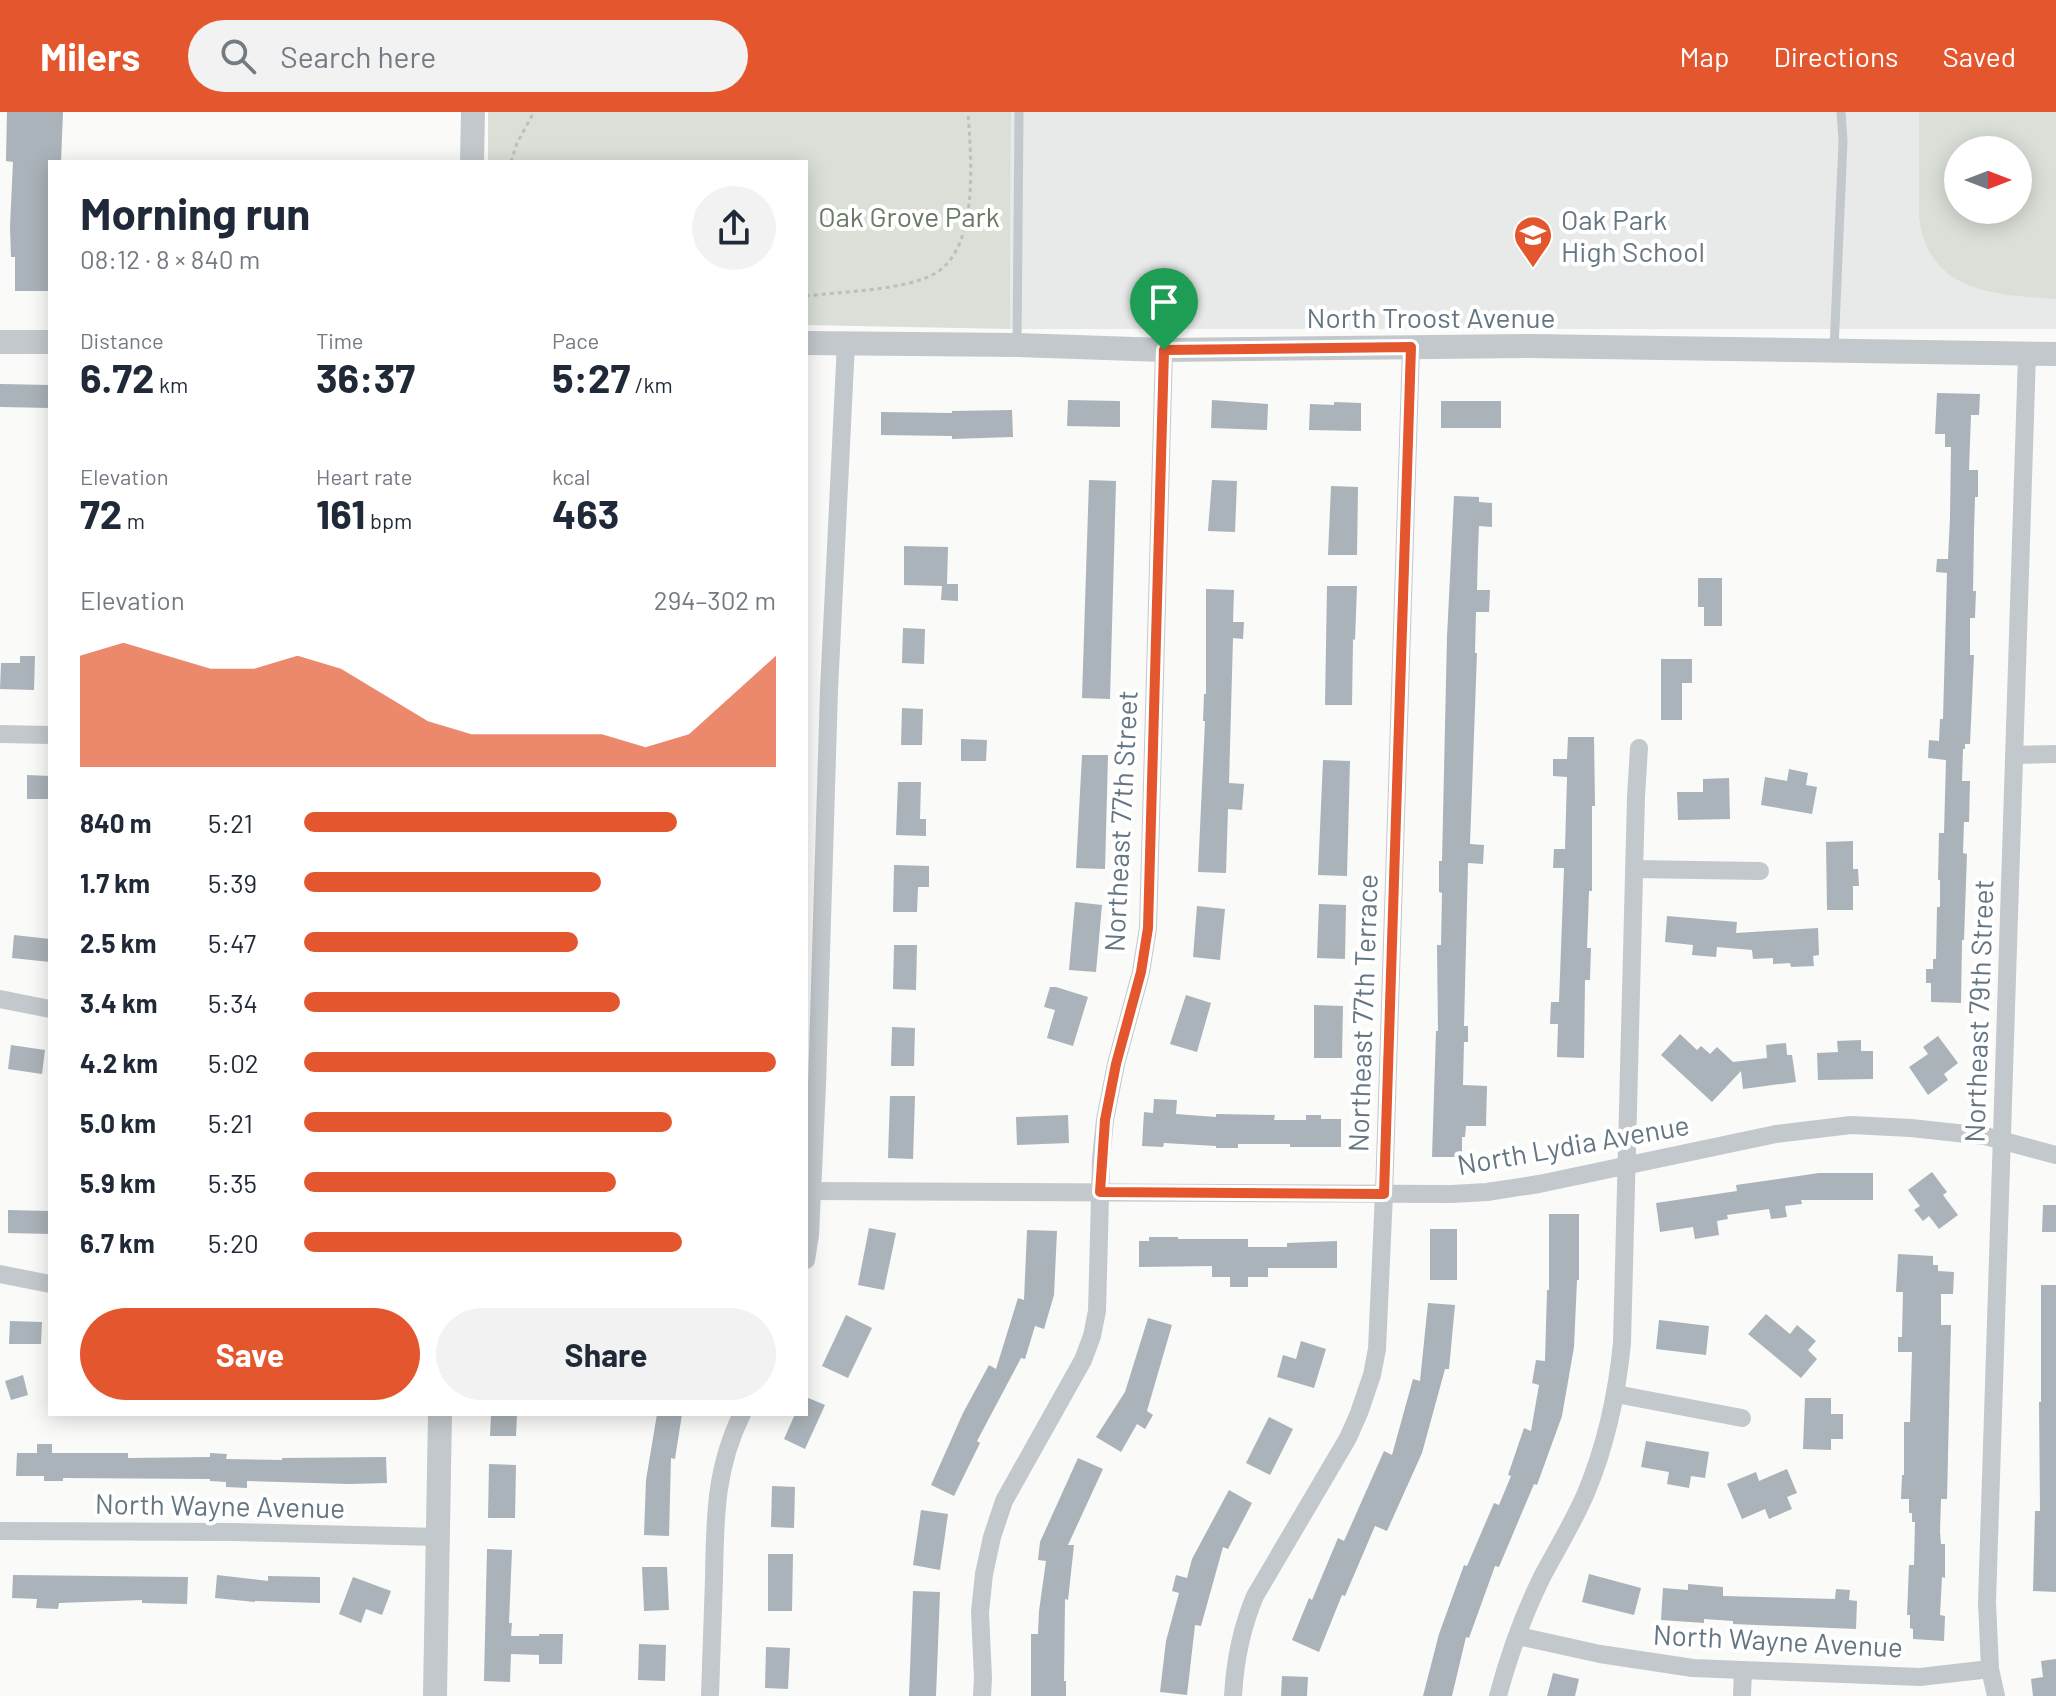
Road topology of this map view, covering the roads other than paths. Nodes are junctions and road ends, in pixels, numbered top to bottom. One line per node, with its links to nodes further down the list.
1 (473, 112): 4 (street)
2 (1019, 112): 9 (lane)
3 (1841, 112): 12 (lane)
4 (472, 160)
5 (0, 342): 6 (street)
6 (48, 342)
7 (808, 343): 8 (street, North Troost Avenue)
8 (846, 343): 9 (street, North Troost Avenue); 27 (street)
9 (1017, 345): 11 (street, North Troost Avenue)
10 (1411, 347): 11 (street, North Troost Avenue); 12 (street, North Troost Avenue); 29 (street, Northeast 77th Terrace)
11 (1164, 350): 28 (street, Northeast 77th Street)
12 (1834, 350): 13 (street, North Troost Avenue)
13 (2027, 354): 14 (street, North Troost Avenue); 19 (street, Northeast 79th Street)
14 (2056, 354)
15 (0, 734): 16 (street)
16 (48, 735)
17 (1639, 748): 20 (street)
18 (2056, 754): 19 (street)
19 (2015, 755): 24 (street, Northeast 79th Street)
20 (1634, 869): 21 (street); 26 (street)
21 (1760, 871)
22 (0, 999): 23 (street)
23 (48, 1009)
24 (2003, 1141): 25 (street, North Lydia Avenue); 26 (street, North Lydia Avenue); 40 (street, Northeast 79th Street)
25 (2056, 1155)
26 (1627, 1166): 29 (street, North Lydia Avenue); 33 (street)
27 (809, 1191): 28 (street, North Lydia Avenue); 30 (street)
28 (1100, 1192): 29 (street, North Lydia Avenue); 44 (street, Northeast 77th Street)
29 (1384, 1194): 45 (street, Northeast 77th Terrace)
30 (808, 1248)
31 (0, 1274): 32 (street)
32 (48, 1284)
33 (1616, 1394): 36 (street); 39 (street)
34 (440, 1416): 38 (street)
35 (741, 1416): 43 (street)
36 (1742, 1418)
37 (0, 1531): 38 (street, North Wayne Avenue)
38 (439, 1537): 42 (street)
39 (1518, 1636): 41 (street, North Wayne Avenue); 46 (street)
40 (1990, 1669): 41 (street, North Wayne Avenue); 48 (street, Northeast 79th Street)
41 (1743, 1670): 47 (street)
42 (435, 1696)
43 (710, 1696)
44 (982, 1696)
45 (1233, 1696)
46 (1498, 1696)
47 (1742, 1696)
48 (1996, 1696)

